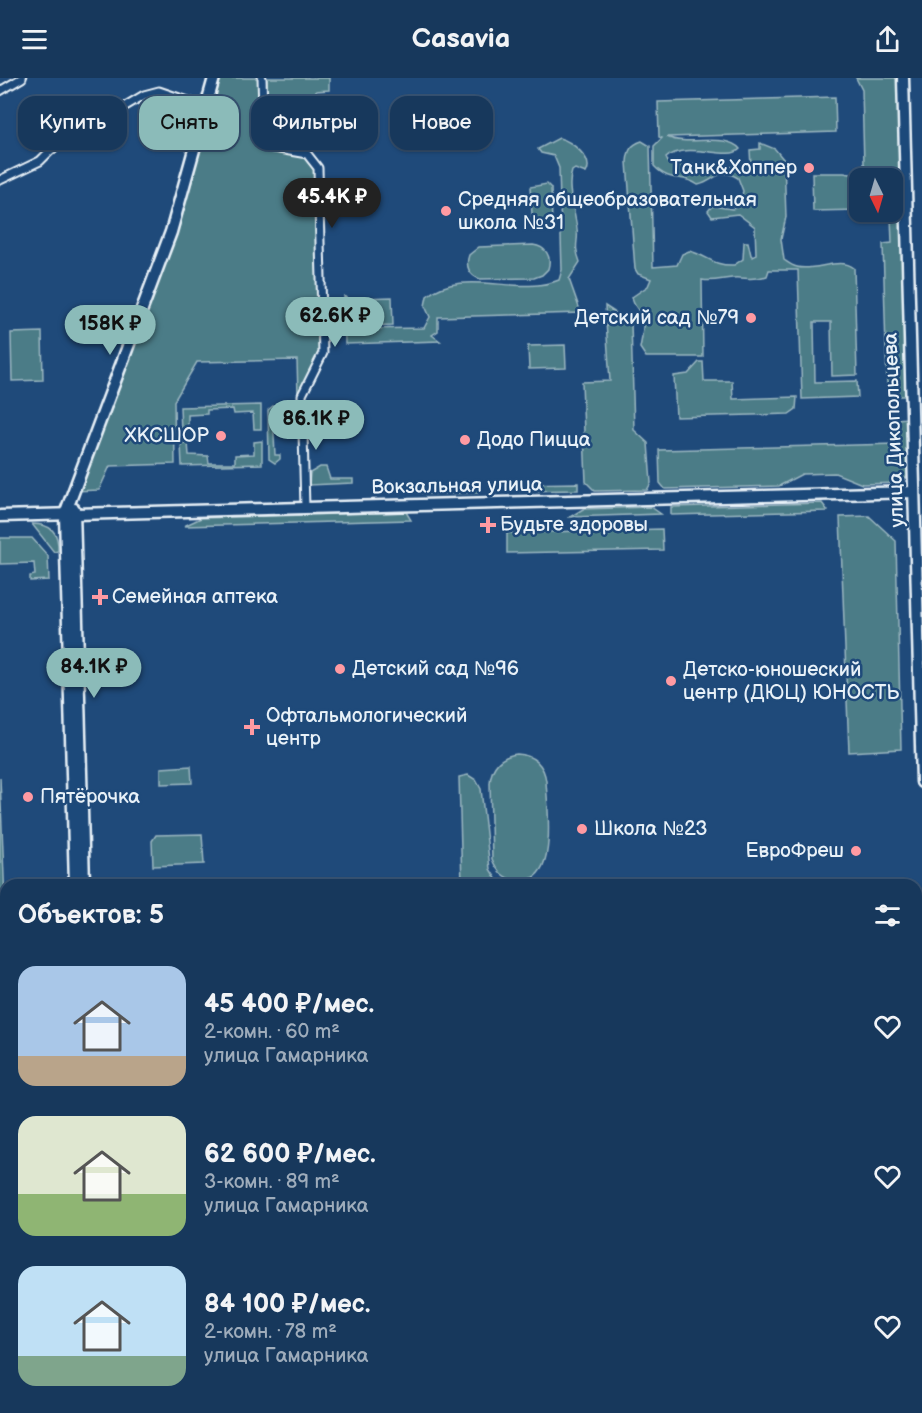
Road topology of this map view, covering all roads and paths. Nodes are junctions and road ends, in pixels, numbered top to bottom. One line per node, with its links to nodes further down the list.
1 (22, 78): 5 (street)
2 (214, 78): 8 (street)
3 (262, 78): 13 (street)
4 (903, 78): 12 (street, улица Дикопольцева)
5 (0, 91)
6 (142, 96): 7 (street)
7 (174, 96)
8 (209, 96)
9 (139, 98): 11 (street)
10 (194, 150): 14 (street)
11 (0, 180)
12 (914, 492): 13 (street, Вокзальная улица); 16 (street, улица Дикопольцева)
13 (305, 508): 14 (street, Вокзальная улица)
14 (70, 514): 15 (street, Вокзальная улица); 17 (street); 18 (street)
15 (0, 516)
16 (922, 782)
17 (75, 879)
18 (84, 879)

